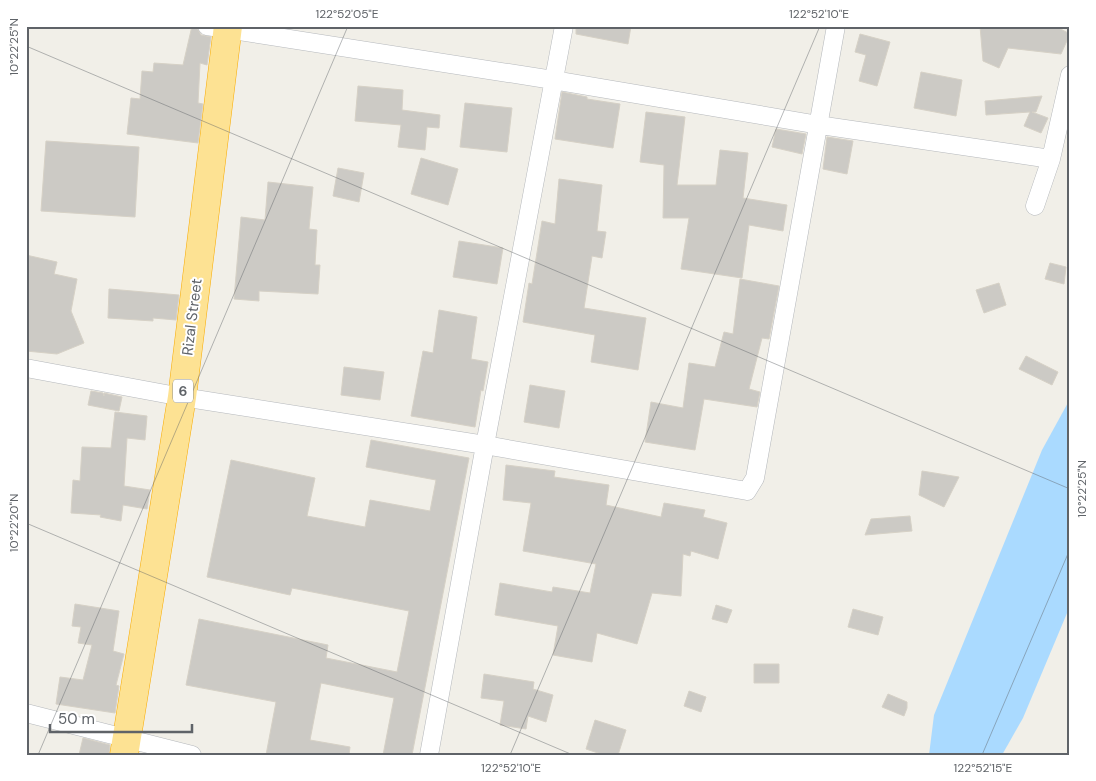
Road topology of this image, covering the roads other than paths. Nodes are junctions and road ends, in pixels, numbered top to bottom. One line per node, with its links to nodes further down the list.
1 (564, 26): 5 (street)
2 (836, 26): 6 (street)
3 (221, 28): 5 (street); 10 (highway, Rizal Street / 6)
4 (1070, 75): 7 (street)
5 (553, 80): 6 (street); 11 (street)
6 (819, 125): 7 (street); 11 (street)
7 (1051, 159): 8 (street)
8 (1036, 206)
9 (26, 368): 10 (street)
10 (182, 397): 11 (street); 13 (highway, Rizal Street / 6)
11 (485, 445): 15 (street)
12 (26, 713): 13 (street)
13 (125, 747): 14 (street)
14 (192, 755)
15 (429, 755)

